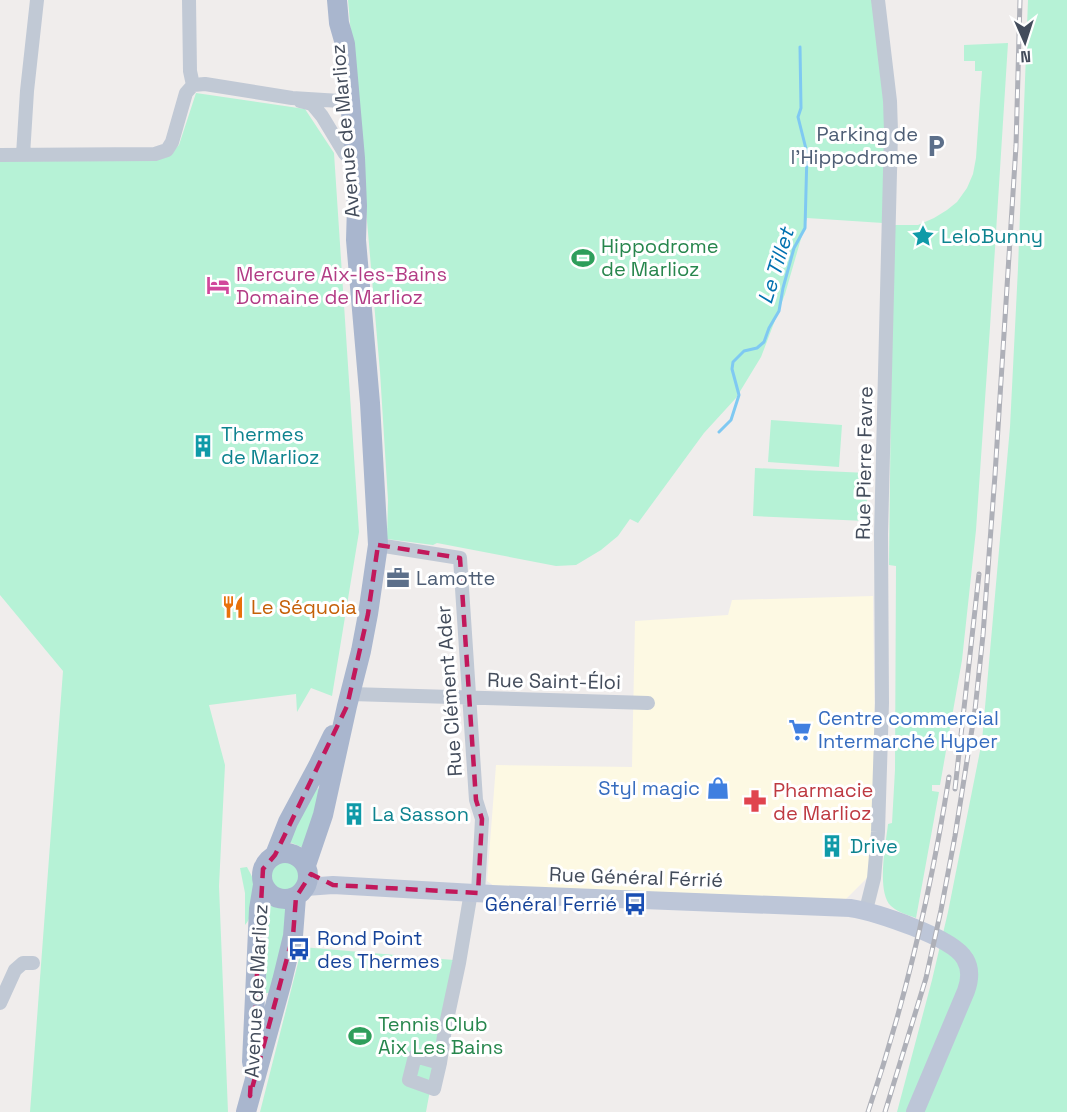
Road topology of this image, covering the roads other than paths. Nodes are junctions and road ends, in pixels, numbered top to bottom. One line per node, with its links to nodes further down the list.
1 (37, 0): 11 (street)
2 (189, 0): 6 (street)
3 (337, 0): 5 (main road)
4 (878, 0): 23 (street, Rue Pierre Favre)
5 (339, 23): 8 (main road, Avenue de Marlioz); 12 (main road, Avenue de Marlioz)
6 (193, 85): 7 (street); 11 (street)
7 (292, 98): 8 (street); 9 (street)
8 (340, 101): 9 (main road, Avenue de Marlioz)
9 (345, 154): 12 (main road, Avenue de Marlioz)
10 (0, 155): 11 (street)
11 (23, 155)
12 (356, 240): 13 (main road, Avenue de Marlioz)
13 (376, 510): 14 (main road, Avenue de Marlioz); 15 (main road, Avenue de Marlioz)
14 (378, 545): 15 (main road, Avenue de Marlioz); 16 (street, Rue Clément Ader)
15 (374, 568): 17 (main road, Avenue de Marlioz)
16 (468, 698): 17 (street, Rue Saint-Éloi); 18 (street, Rue Saint-Éloi); 22 (street, Rue Clément Ader)
17 (349, 700): 19 (main road, Avenue de Marlioz); 20 (main road, Avenue de Marlioz)
18 (648, 703)
19 (275, 855): 20 (main road); 21 (main road)
20 (304, 880): 21 (main road); 22 (main road, Rue Général Férrié); 27 (main road, Avenue de Marlioz)
21 (263, 885): 27 (main road, Avenue de Marlioz)
22 (474, 892): 23 (main road, Rue Général Férrié); 26 (street, Rue Clément Ader)
23 (866, 910): 28 (main road, Rue Général Férrié)
24 (33, 963): 25 (street)
25 (0, 1002)
26 (440, 1063)
27 (248, 1104)
28 (915, 1112)

